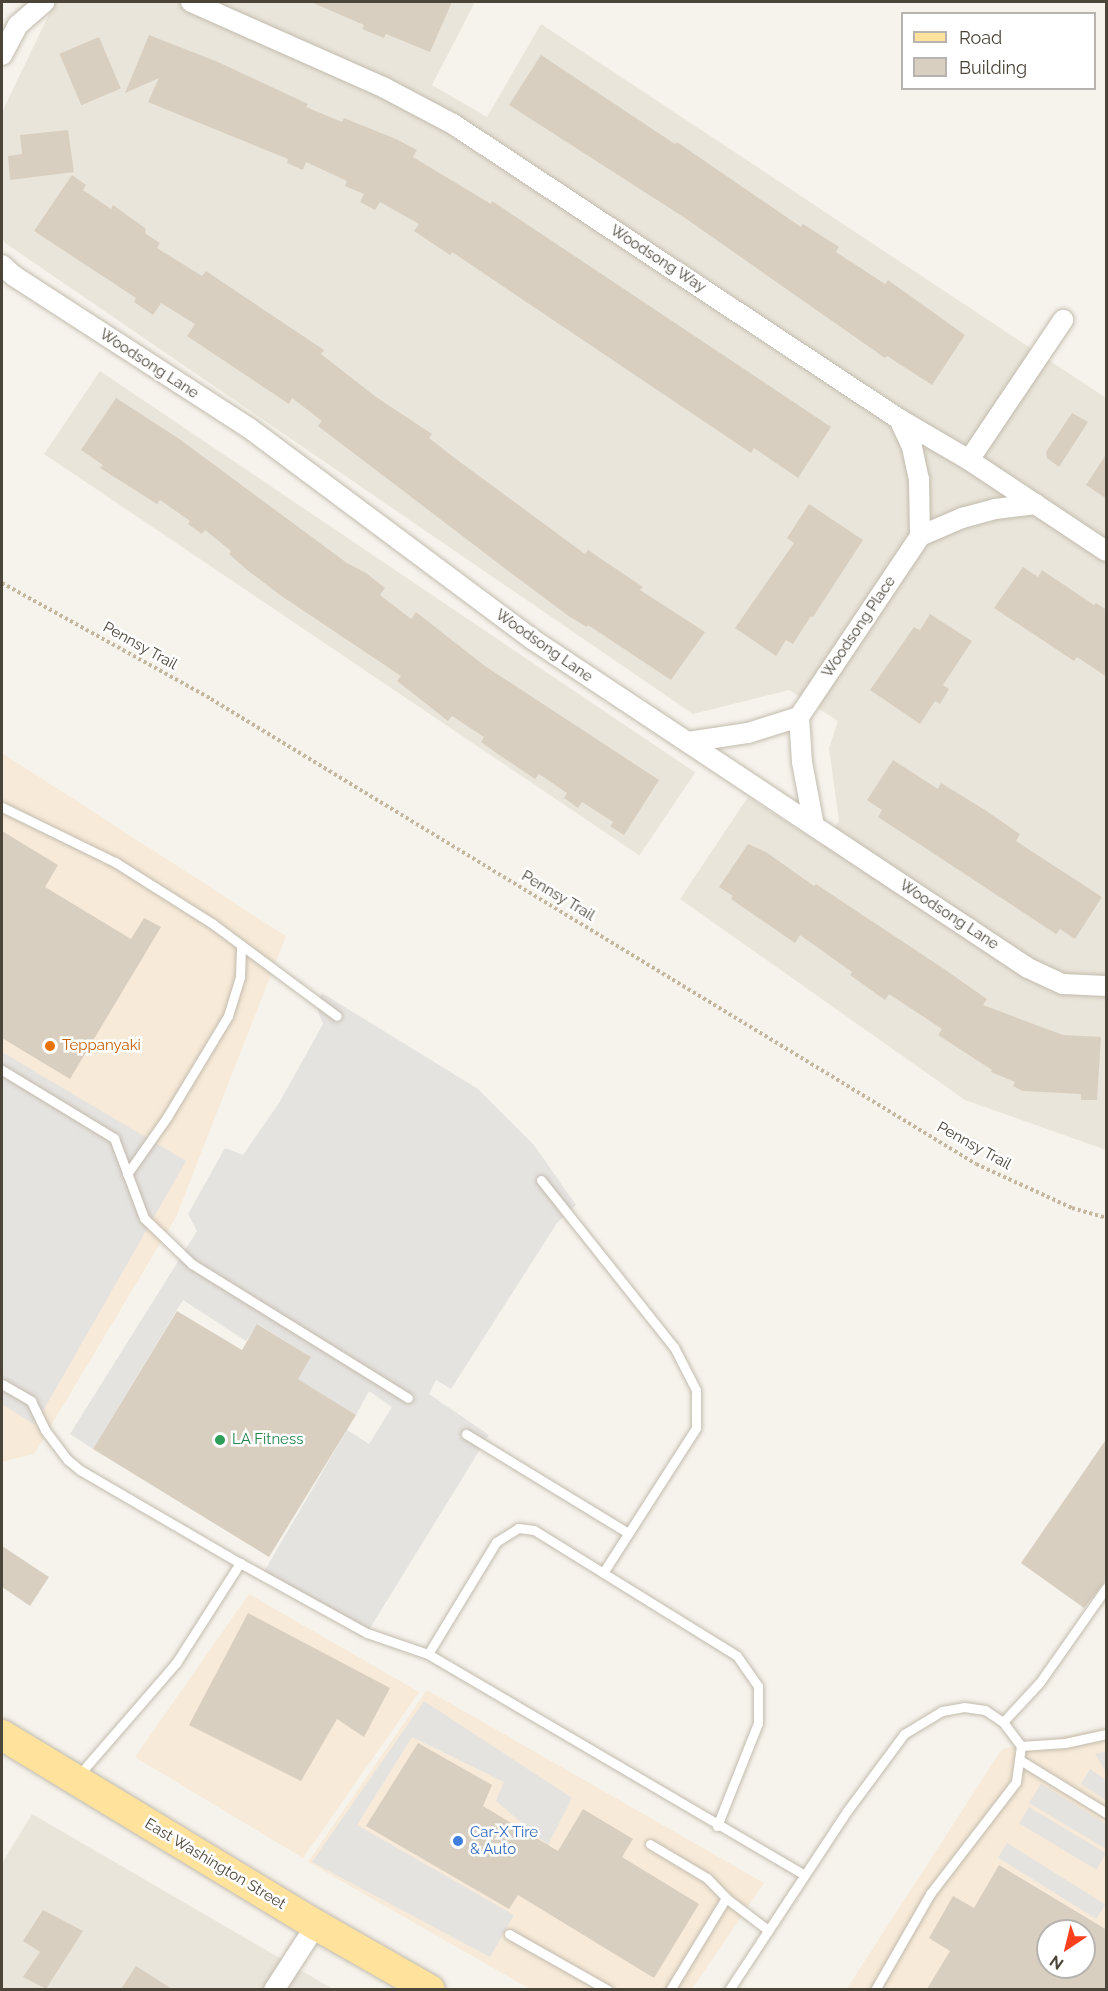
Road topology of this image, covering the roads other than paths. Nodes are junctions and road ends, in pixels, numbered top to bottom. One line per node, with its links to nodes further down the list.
1 (24, 2): 4 (street)
2 (44, 2): 4 (street)
3 (191, 2): 7 (street, Woodsong Way)
4 (5, 46)
5 (2, 265): 13 (street, Woodsong Lane)
6 (1063, 320): 8 (street)
7 (899, 419): 8 (street, Woodsong Way); 10 (street)
8 (969, 460): 9 (street, Woodsong Way)
9 (1036, 504): 10 (street); 11 (street, Woodsong Way)
10 (920, 536): 12 (street, Woodsong Place)
11 (1107, 551)
12 (799, 717): 13 (street); 15 (street)
13 (688, 742): 15 (street, Woodsong Lane)
14 (2, 807): 16 (lane)
15 (814, 826): 17 (street, Woodsong Lane)
16 (242, 945): 18 (lane); 20 (lane)
17 (1107, 986)
18 (337, 1016)
19 (2, 1070): 20 (lane)
20 (127, 1174): 23 (lane)
21 (541, 1180): 25 (lane)
22 (2, 1384): 26 (lane)
23 (408, 1398)
24 (466, 1434): 25 (lane)
25 (628, 1533): 27 (lane)
26 (240, 1563): 29 (lane); 35 (lane)
27 (603, 1573): 29 (lane); 37 (lane)
28 (1107, 1588): 30 (lane)
29 (428, 1654): 37 (lane)
30 (1003, 1722): 33 (lane); 39 (lane)
31 (1107, 1734): 33 (lane)
32 (2, 1735): 35 (main road, East Washington Street)
33 (1021, 1746): 34 (lane)
34 (1020, 1760): 36 (lane); 49 (lane)
35 (75, 1780): 41 (main road, East Washington Street)
36 (1107, 1813)
37 (717, 1826): 39 (lane)
38 (650, 1844): 40 (lane)
39 (804, 1875): 42 (lane)
40 (726, 1898): 42 (lane); 47 (lane)
41 (316, 1925): 44 (street); 45 (main road, East Washington Street)
42 (768, 1930): 48 (lane)
43 (509, 1934): 46 (lane)
44 (274, 1989)
45 (430, 1989)
46 (608, 1989)
47 (670, 1989)
48 (729, 1989)
49 (875, 1989)

